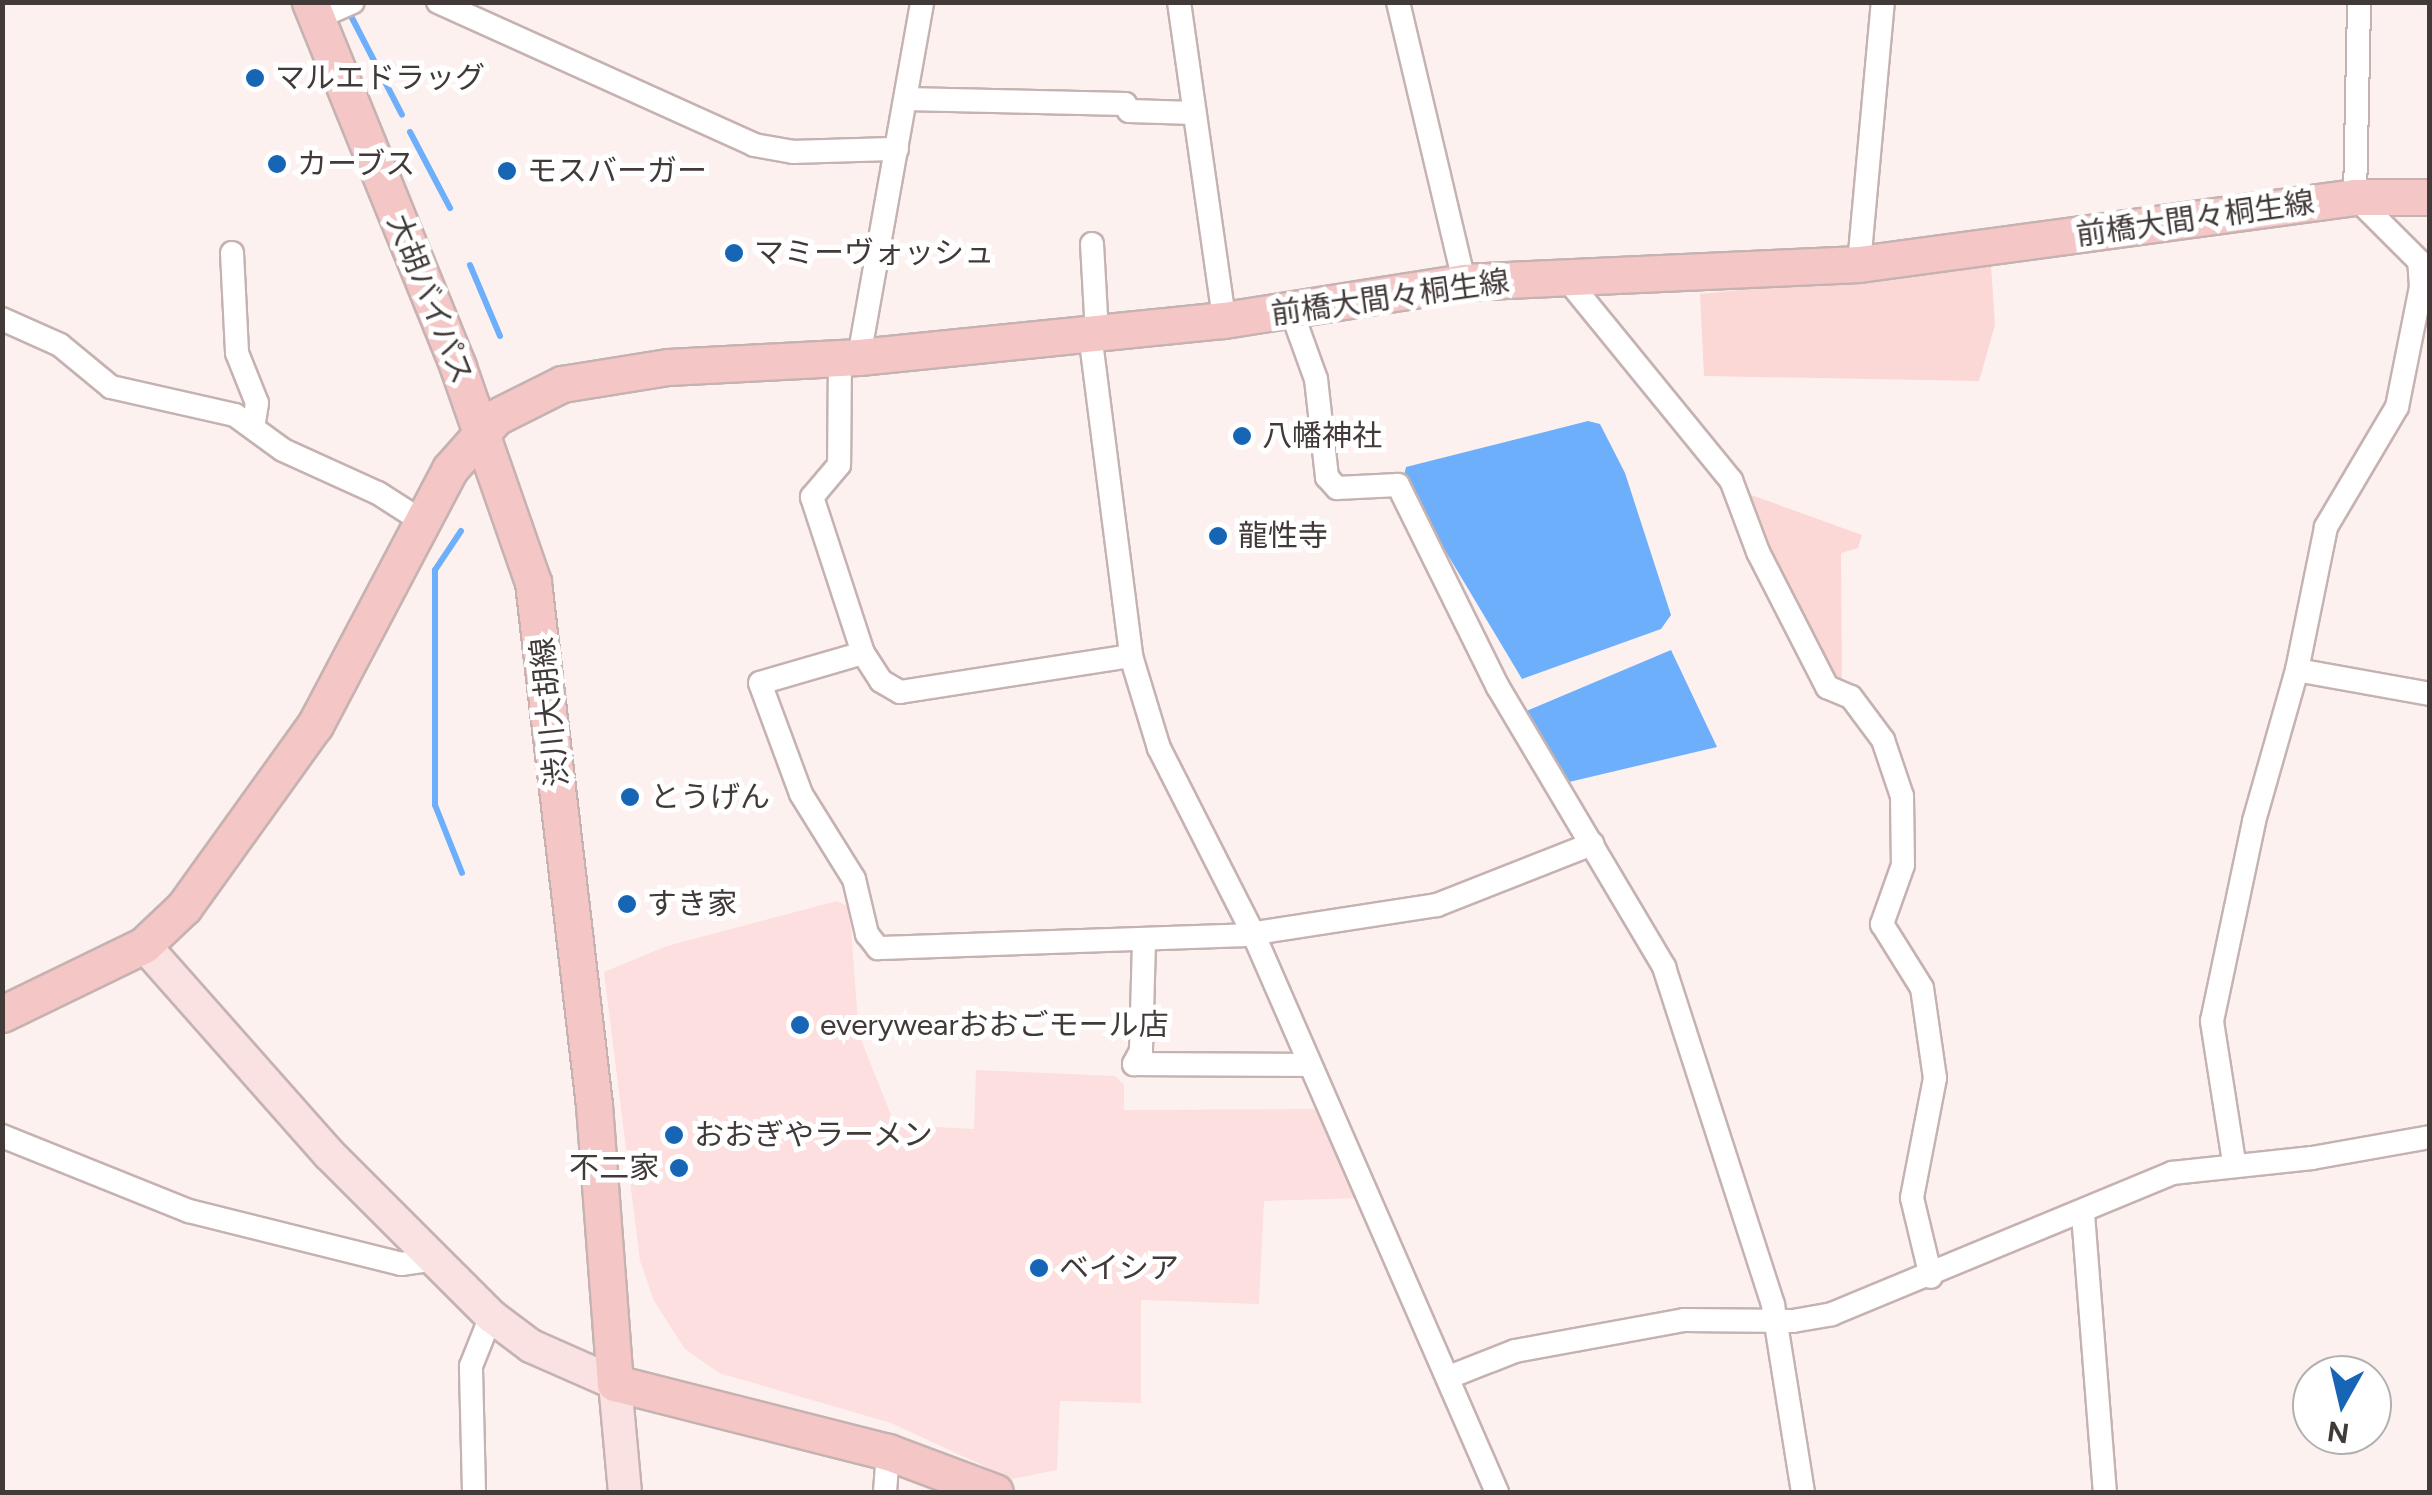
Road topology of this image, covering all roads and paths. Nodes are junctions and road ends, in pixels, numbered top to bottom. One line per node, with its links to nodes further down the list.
1 (353, 2): 8 (street)
2 (438, 2): 11 (street)
3 (922, 2): 9 (street)
4 (1178, 2): 10 (street)
5 (1398, 2): 18 (street)
6 (1883, 2): 16 (street)
7 (2360, 2): 12 (street)
8 (314, 10): 25 (main road, 大胡バイパス)
9 (906, 99): 10 (street); 11 (street)
10 (1194, 113): 21 (street)
11 (896, 149): 23 (street)
12 (2355, 197): 13 (main road, 前橋大間々桐生線); 16 (main road, 前橋大間々桐生線); 29 (street)
13 (2430, 197)
14 (1092, 244): 22 (street)
15 (232, 252): 24 (street)
16 (1859, 264): 17 (main road, 前橋大間々桐生線)
17 (1566, 278): 18 (main road, 前橋大間々桐生線); 42 (street)
18 (1464, 282): 19 (main road, 前橋大間々桐生線)
19 (1291, 310): 21 (main road, 前橋大間々桐生線); 31 (street)
20 (2, 319): 24 (street)
21 (1224, 320): 22 (main road, 前橋大間々桐生線)
22 (1094, 333): 23 (main road, 前橋大間々桐生線); 28 (street)
23 (850, 358): 25 (main road, 前橋大間々桐生線); 27 (street)
24 (253, 427): 26 (street)
25 (482, 429): 26 (main road); 46 (main road, 渋川大胡線)
26 (420, 520): 34 (main road)
27 (864, 653): 28 (street); 33 (street)
28 (1131, 656): 32 (street)
29 (2298, 670): 30 (street); 39 (street)
30 (2430, 694)
31 (1592, 844): 32 (street); 44 (street)
32 (1252, 932): 33 (street); 36 (street)
33 (1144, 942): 36 (street)
34 (144, 945): 35 (main road); 41 (street)
35 (2, 1014)
36 (1309, 1065): 45 (street)
37 (2, 1136): 41 (street)
38 (2430, 1137): 39 (street)
39 (2234, 1162): 40 (street)
40 (2084, 1214): 42 (street); 54 (street)
41 (431, 1260): 43 (street)
42 (1931, 1277): 44 (street)
43 (491, 1316): 46 (street); 48 (street)
44 (1776, 1321): 45 (street); 53 (street)
45 (1449, 1376): 52 (street)
46 (615, 1384): 47 (main road); 49 (street)
47 (888, 1452): 50 (street); 51 (main road)
48 (474, 1492)
49 (625, 1492)
50 (885, 1492)
51 (995, 1492)
52 (1497, 1492)
53 (1803, 1492)
54 (2104, 1492)

